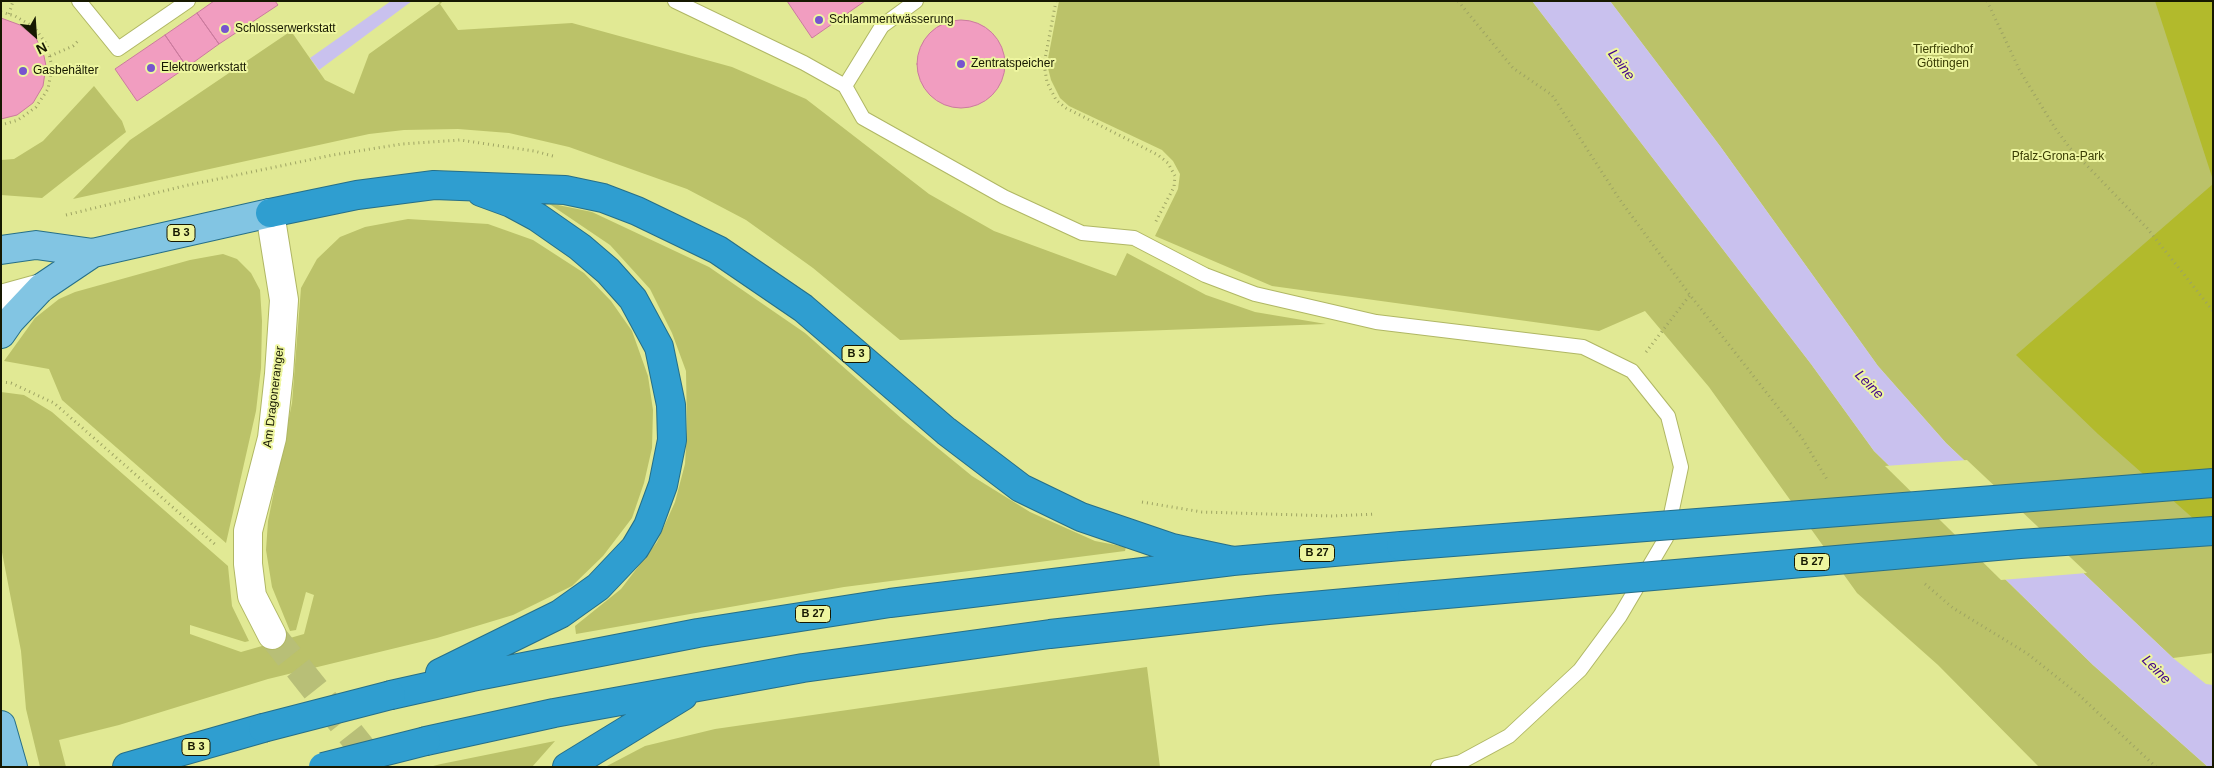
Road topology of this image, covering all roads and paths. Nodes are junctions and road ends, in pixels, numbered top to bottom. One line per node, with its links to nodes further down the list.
1 (13, 1): 10 (path)
2 (79, 1): 11 (lane)
3 (188, 1): 11 (lane)
4 (675, 1): 13 (lane)
5 (916, 1): 13 (lane)
6 (1056, 1): 19 (path)
7 (1458, 1): 23 (path)
8 (1987, 1): 25 (path)
9 (1, 12): 10 (path)
10 (9, 14): 12 (path)
11 (97, 23): 12 (path)
12 (50, 56): 14 (path)
13 (845, 86): 19 (lane)
14 (1, 125)
15 (562, 158): 18 (path)
16 (466, 186): 17 (highway, B 3); 34 (highway, B 3); 39 (highway, B 3)
17 (270, 213): 21 (main road, B 3); 35 (street, Am Dragoneranger)
18 (57, 217)
19 (1144, 243): 27 (lane)
20 (1, 250): 21 (main road, B 3)
21 (93, 253): 22 (main road, B 3)
22 (41, 288): 24 (street, B 3); 26 (main road, B 3)
23 (1690, 295): 27 (path); 30 (path)
24 (1, 299)
25 (2213, 311)
26 (1, 334)
27 (1632, 371): 45 (lane)
28 (1, 382): 35 (path)
29 (2213, 483): 34 (highway, B 27, bridge)
30 (1831, 485)
31 (1133, 501): 32 (path)
32 (1385, 514)
33 (2213, 531): 38 (highway, B 27, bridge)
34 (1233, 561): 39 (highway, B 27)
35 (248, 564): 37 (street, Am Dragoneranger)
36 (1924, 583): 46 (path)
37 (272, 635)
38 (699, 686): 43 (highway, bridge); 44 (highway)
39 (394, 694): 42 (highway, B 3, bridge)
40 (1, 725): 41 (main road)
41 (13, 767)
42 (128, 767)
43 (324, 767)
44 (567, 767)
45 (1438, 767)
46 (2156, 767)

